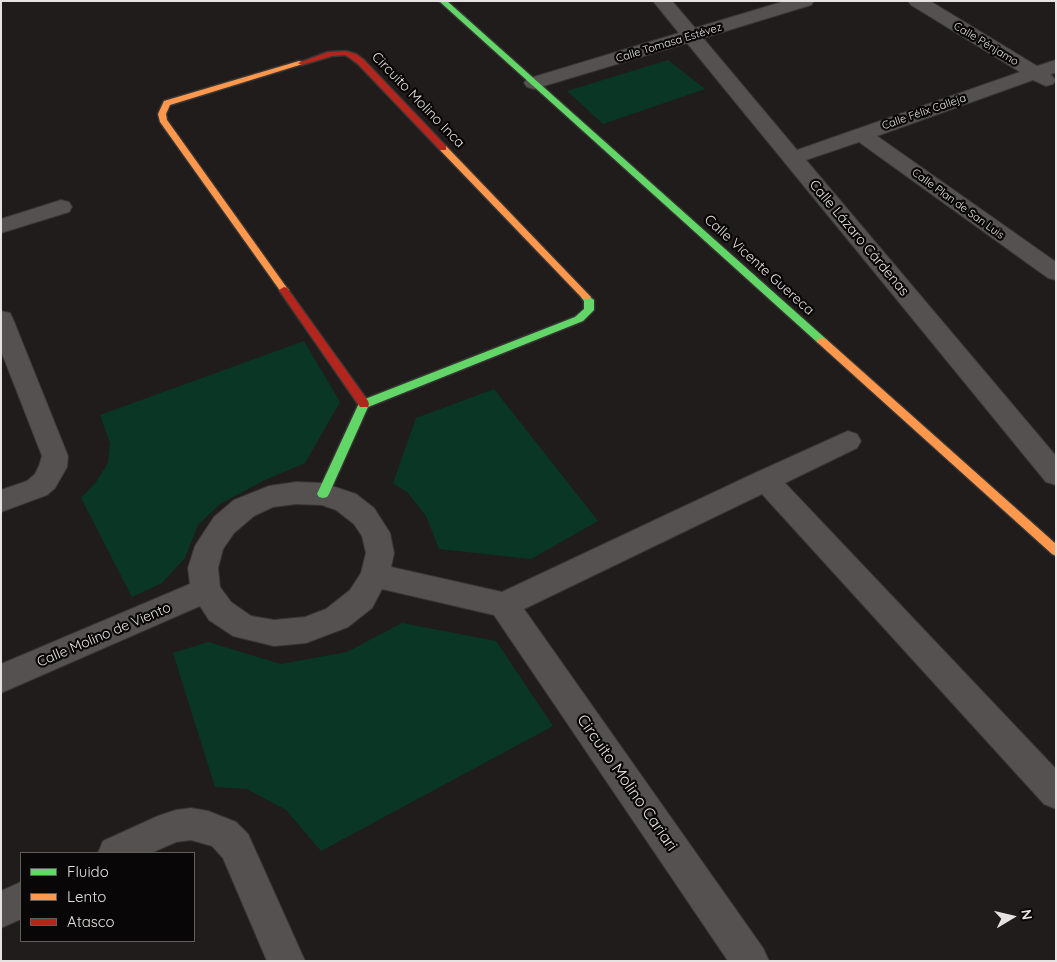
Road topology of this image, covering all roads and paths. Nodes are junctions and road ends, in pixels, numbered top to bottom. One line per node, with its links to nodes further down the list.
1 (442, 1): 8 (street, Calle Vicente Guereca)
2 (662, 1): 5 (street, Calle Lázaro Cárdenas)
3 (805, 1): 5 (street, Calle Tomasa Estévez)
4 (917, 1): 7 (street, Calle Pénjamo)
5 (691, 36): 8 (street, Calle Tomasa Estévez); 11 (street, Calle Lázaro Cárdenas)
6 (1056, 66): 7 (street, Calle Félix Calleja)
7 (1035, 73): 9 (street, Calle Pénjamo); 10 (street, Calle Félix Calleja)
8 (534, 83): 22 (street, Calle Vicente Guereca)
9 (1056, 86)
10 (861, 134): 11 (street, Calle Félix Calleja); 14 (street, Calle Plan de San Luis)
11 (793, 158): 18 (street, Calle Lázaro Cárdenas)
12 (61, 207): 13 (street)
13 (1, 226)
14 (1056, 273)
15 (1, 319): 21 (street)
16 (364, 404): 16 (street, Circuito Molino Inca); 20 (street)
17 (848, 440): 19 (street)
18 (1056, 475)
19 (765, 480): 25 (street); 27 (street)
20 (323, 494): 23 (street); 24 (street)
21 (1, 501)
22 (1056, 551)
23 (375, 575): 24 (street); 25 (street)
24 (206, 590): 26 (street, Calle Molino de Viento)
25 (504, 605): 32 (street, Circuito Molino Cariari)
26 (1, 679)
27 (1056, 793)
28 (117, 852): 31 (street)
29 (20, 900): 30 (street)
30 (1, 910)
31 (286, 961)
32 (750, 961)

